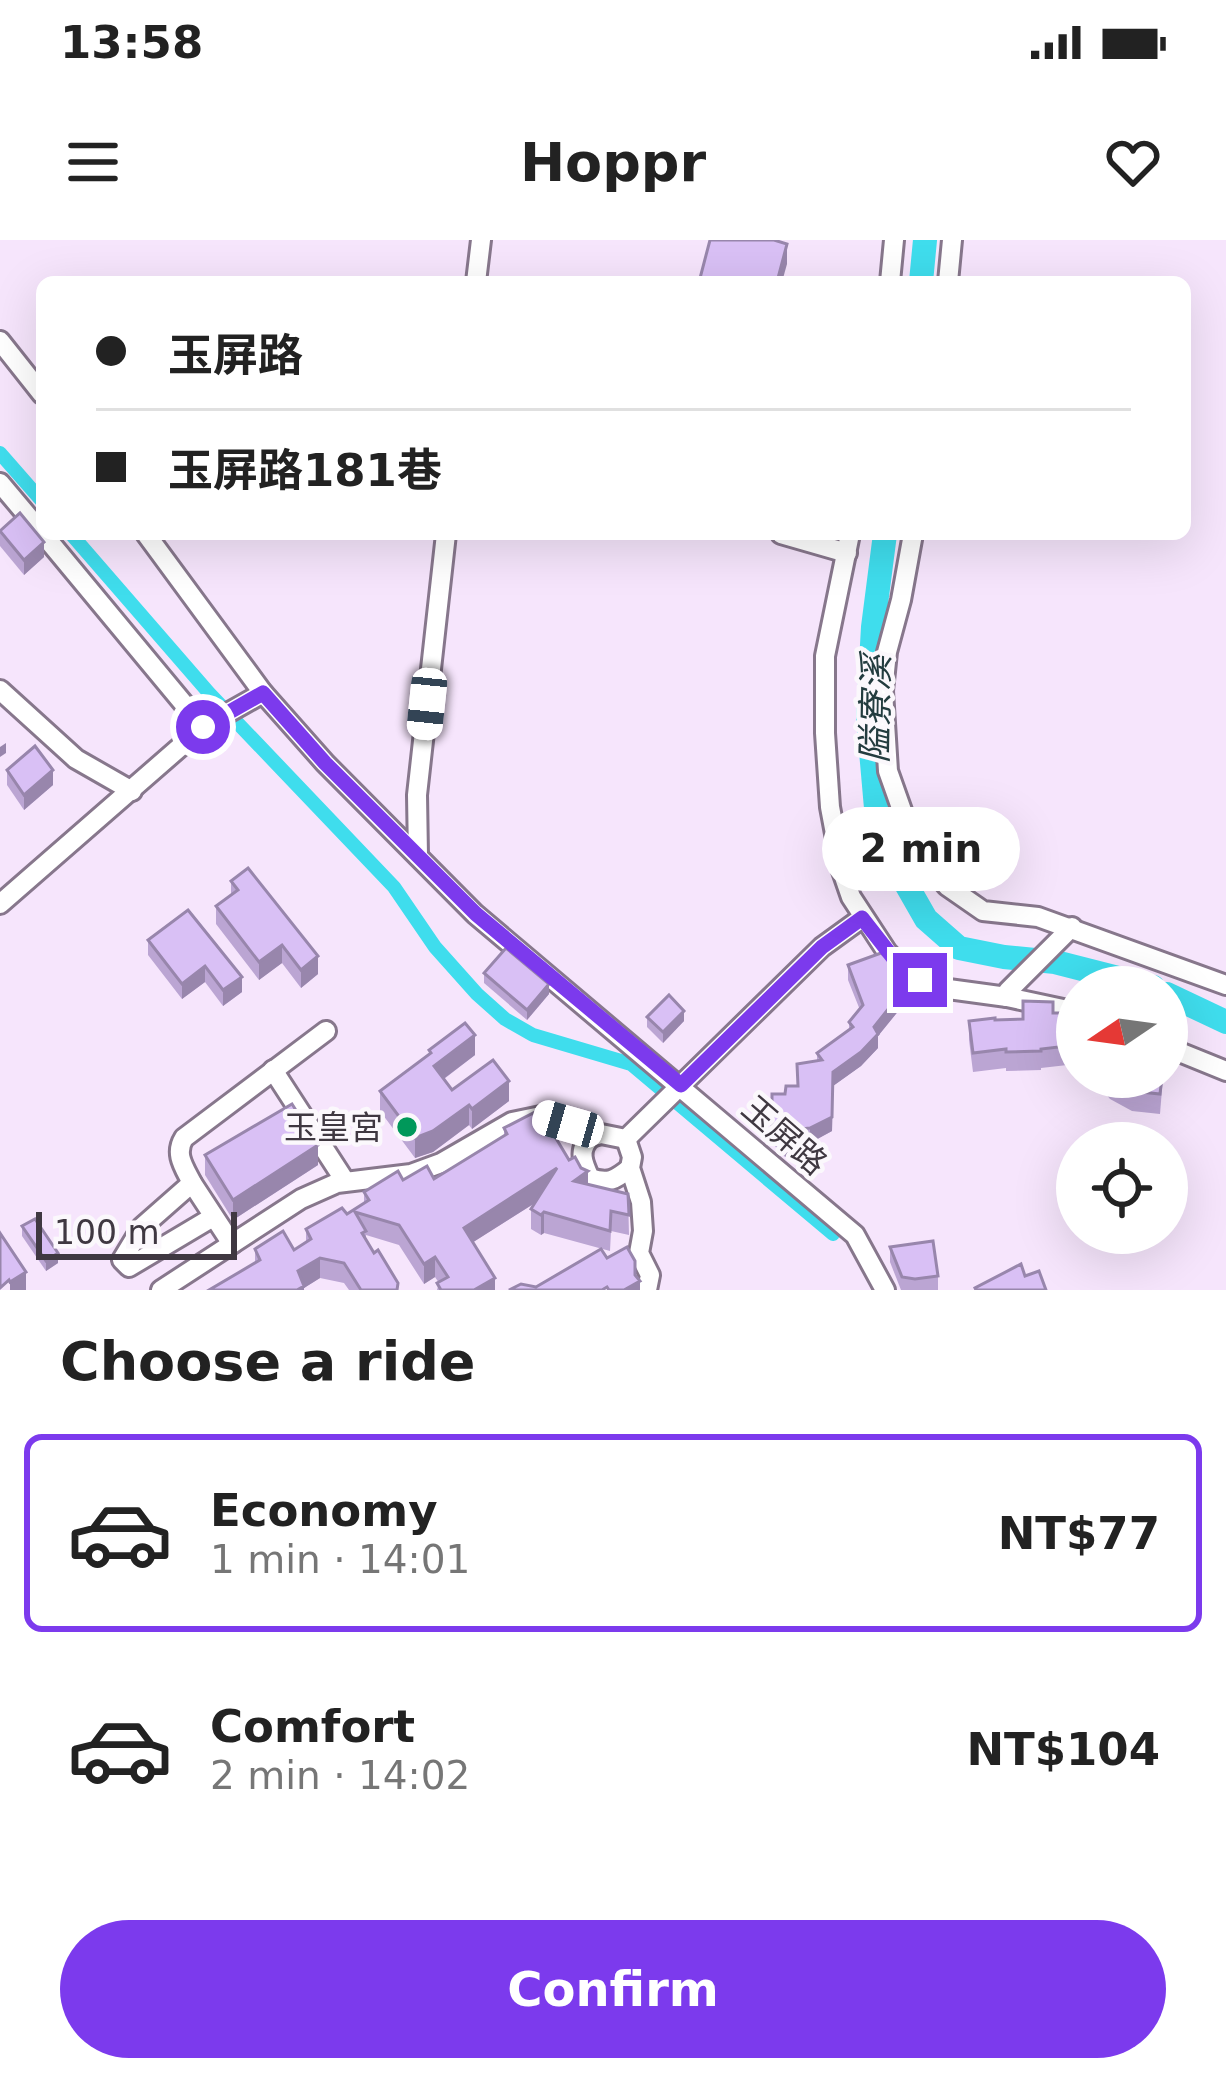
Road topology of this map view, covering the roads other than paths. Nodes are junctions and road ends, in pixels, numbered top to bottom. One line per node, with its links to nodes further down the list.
1 (481, 240): 4 (street)
2 (894, 240): 5 (street)
3 (952, 240): 6 (street)
4 (477, 276)
5 (891, 276)
6 (948, 276)
7 (0, 341): 8 (street)
8 (36, 386)
9 (0, 482): 10 (street)
10 (36, 527)
11 (47, 540): 18 (street)
12 (150, 540): 17 (street, 玉屏路)
13 (445, 540): 20 (street)
14 (912, 540): 23 (street)
15 (848, 544): 22 (street)
16 (0, 690): 19 (street)
17 (263, 693): 18 (street); 20 (street, 玉屏路)
18 (203, 727): 19 (street)
19 (132, 791): 21 (street)
20 (418, 856): 31 (street, 玉屏路)
21 (0, 904)
22 (862, 918): 25 (street); 31 (street)
23 (1067, 931): 24 (street); 25 (street)
24 (1226, 985)
25 (1008, 994): 26 (street)
26 (1056, 1007)
27 (326, 1031): 29 (street)
28 (1188, 1056): 30 (street)
29 (274, 1070): 35 (street); 36 (street)
30 (1226, 1071)
31 (681, 1085): 33 (street); 41 (street, 玉屏路)
32 (591, 1137): 33 (street); 34 (street); 35 (street)
33 (626, 1139): 34 (street)
34 (629, 1168): 40 (street)
35 (345, 1181): 38 (street)
36 (192, 1183): 37 (street); 37 (street)
37 (213, 1216): 38 (street)
38 (232, 1244): 39 (street)
39 (161, 1290)
40 (647, 1290)
41 (885, 1290)

